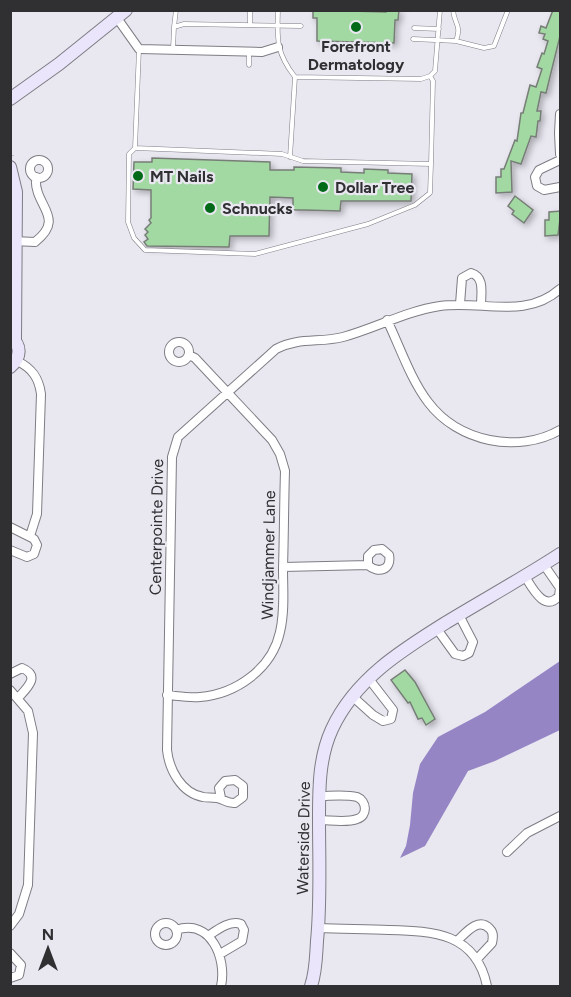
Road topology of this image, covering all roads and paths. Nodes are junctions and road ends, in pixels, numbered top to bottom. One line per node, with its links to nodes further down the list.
1 (176, 10): 11 (lane)
2 (250, 10): 8 (lane)
3 (278, 10): 9 (lane)
4 (440, 10): 13 (lane)
5 (453, 10): 16 (lane)
6 (508, 10): 16 (lane)
7 (122, 14): 18 (street); 24 (street)
8 (250, 25): 9 (lane); 11 (lane)
9 (277, 25): 10 (lane); 17 (lane)
10 (301, 26)
11 (174, 27): 19 (lane)
12 (414, 28): 13 (lane)
13 (439, 29): 15 (lane)
14 (413, 39): 15 (lane)
15 (438, 41): 16 (lane); 22 (lane)
16 (456, 41)
17 (278, 47): 20 (street); 23 (lane)
18 (139, 49): 19 (street); 26 (lane)
19 (173, 50): 20 (street)
20 (249, 51): 21 (lane)
21 (249, 65)
22 (430, 76): 23 (lane); 30 (lane)
23 (295, 77): 28 (lane)
24 (10, 99)
25 (561, 114): 27 (street)
26 (135, 148): 28 (lane); 30 (lane)
27 (561, 154)
28 (290, 156): 30 (lane)
29 (561, 160): 33 (street)
30 (431, 164)
31 (10, 167): 34 (street)
32 (36, 177): 34 (street)
33 (561, 187)
34 (13, 241): 39 (street)
35 (561, 289): 37 (street, Centerpointe Drive)
36 (460, 304): 37 (street, Centerpointe Drive); 37 (street); 38 (street, Centerpointe Drive)
37 (482, 305)
38 (387, 320): 42 (street, Centerpointe Drive); 43 (street)
39 (13, 339): 41 (street)
40 (189, 355): 42 (street, Windjammer Lane)
41 (14, 364): 45 (street)
42 (228, 393): 50 (street, Windjammer Lane); 57 (street, Centerpointe Drive)
43 (561, 430)
44 (10, 527): 45 (street)
45 (30, 536): 46 (street)
46 (10, 550)
47 (561, 554): 48 (street, Waterside Drive)
48 (544, 564): 51 (street, Waterside Drive); 51 (street)
49 (368, 565): 50 (street)
50 (283, 567): 57 (street, Windjammer Lane)
51 (524, 576): 52 (street, Waterside Drive)
52 (459, 615): 53 (street, Waterside Drive); 53 (street)
53 (437, 628): 55 (street, Waterside Drive)
54 (10, 674): 59 (street)
55 (369, 679): 58 (street, Waterside Drive); 58 (street)
56 (10, 690): 59 (street)
57 (167, 695): 61 (street, Centerpointe Drive)
58 (352, 696): 60 (street, Waterside Drive)
59 (18, 698): 65 (street)
60 (319, 796): 63 (street, Waterside Drive); 63 (street)
61 (221, 798)
62 (561, 816): 64 (street)
63 (319, 820): 66 (street, Waterside Drive)
64 (507, 852)
65 (10, 926)
66 (319, 928): 69 (street); 75 (street, Waterside Drive)
67 (176, 930): 68 (street)
68 (208, 936): 71 (street); 71 (street)
69 (457, 941): 72 (street); 72 (street)
70 (10, 953): 73 (street)
71 (220, 954): 74 (street)
72 (477, 959): 76 (street)
73 (10, 978)
74 (221, 987)
75 (311, 987)
76 (487, 987)

